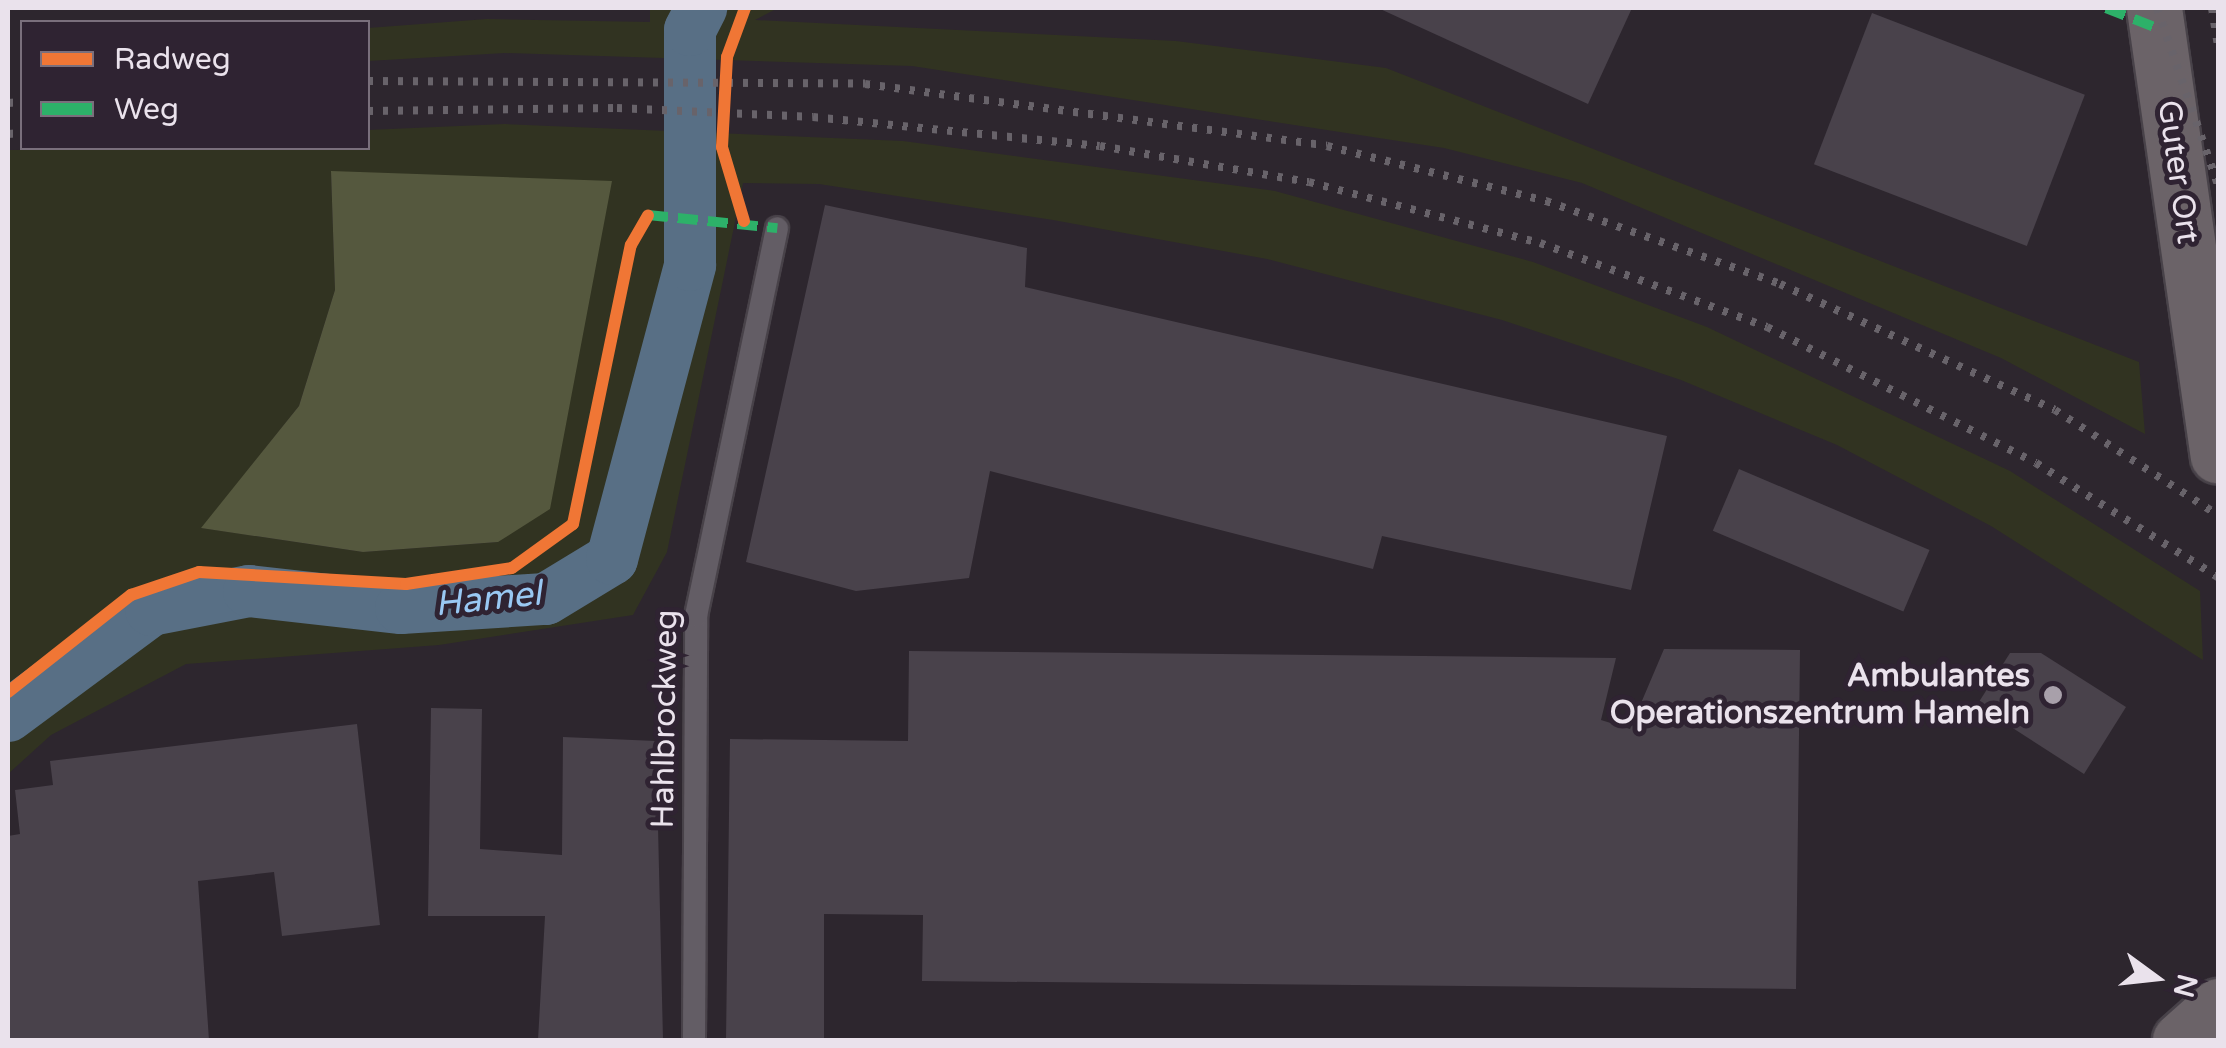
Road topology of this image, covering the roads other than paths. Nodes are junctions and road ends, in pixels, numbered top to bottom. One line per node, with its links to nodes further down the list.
1 (2154, 8): 3 (main road, Guter Ort)
2 (777, 228): 5 (lane, Hahlbrockweg)
3 (2218, 455)
4 (2218, 1006): 6 (main road)
5 (694, 1040)
6 (2180, 1040)

